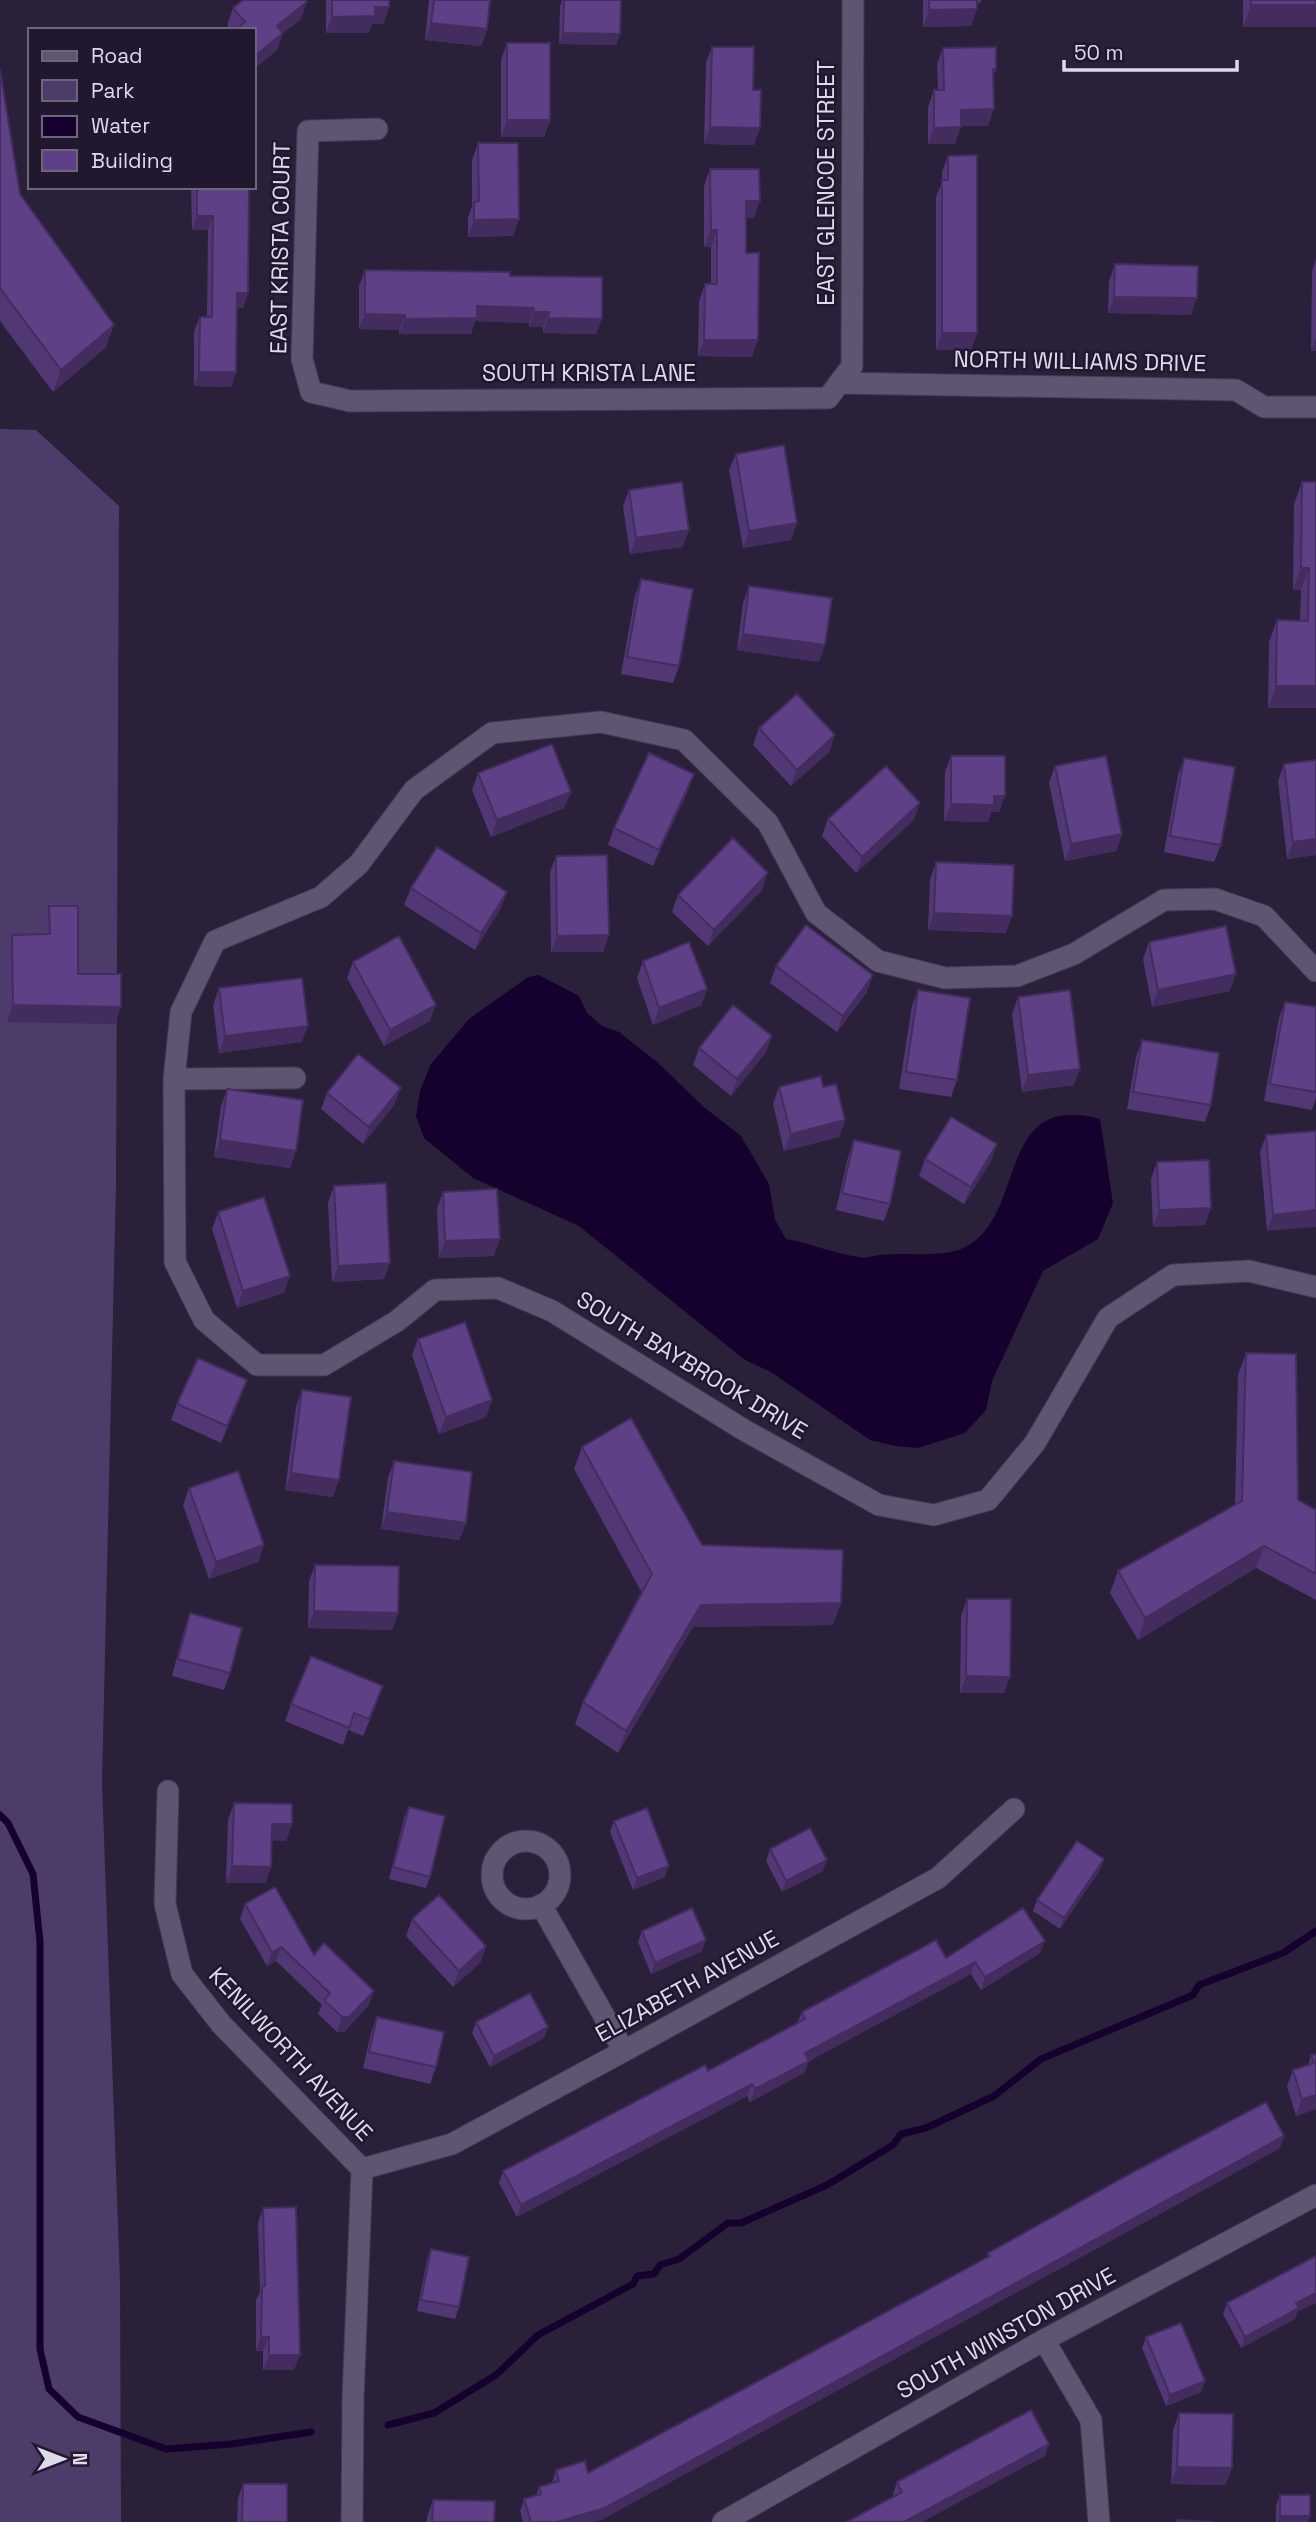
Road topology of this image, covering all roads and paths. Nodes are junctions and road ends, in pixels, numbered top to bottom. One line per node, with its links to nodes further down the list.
1 (853, 0): 3 (street, EAST GLENCOE STREET)
2 (377, 129): 5 (street, EAST KRISTA COURT)
3 (852, 366): 4 (street, SOUTH KRISTA LANE)
4 (839, 383): 5 (street, SOUTH KRISTA LANE); 6 (street, NORTH WILLIAMS DRIVE)
5 (311, 392)
6 (1316, 407)
7 (1316, 971): 9 (street, SOUTH BAYBROOK DRIVE)
8 (295, 1078): 9 (street)
9 (174, 1079): 10 (street, SOUTH BAYBROOK DRIVE)
10 (1316, 1287)
11 (167, 1791): 15 (street, KENILWORTH AVENUE)
12 (1014, 1809): 14 (street, ELIZABETH AVENUE)
13 (541, 1905): 14 (street)
14 (624, 2052): 15 (street, ELIZABETH AVENUE)
15 (362, 2169): 18 (street, KENILWORTH AVENUE)
16 (1316, 2195): 17 (street, SOUTH WINSTON DRIVE)
17 (1044, 2340): 19 (street, SOUTH WINSTON DRIVE); 20 (street)
18 (352, 2522)
19 (723, 2522)
20 (1099, 2522)

